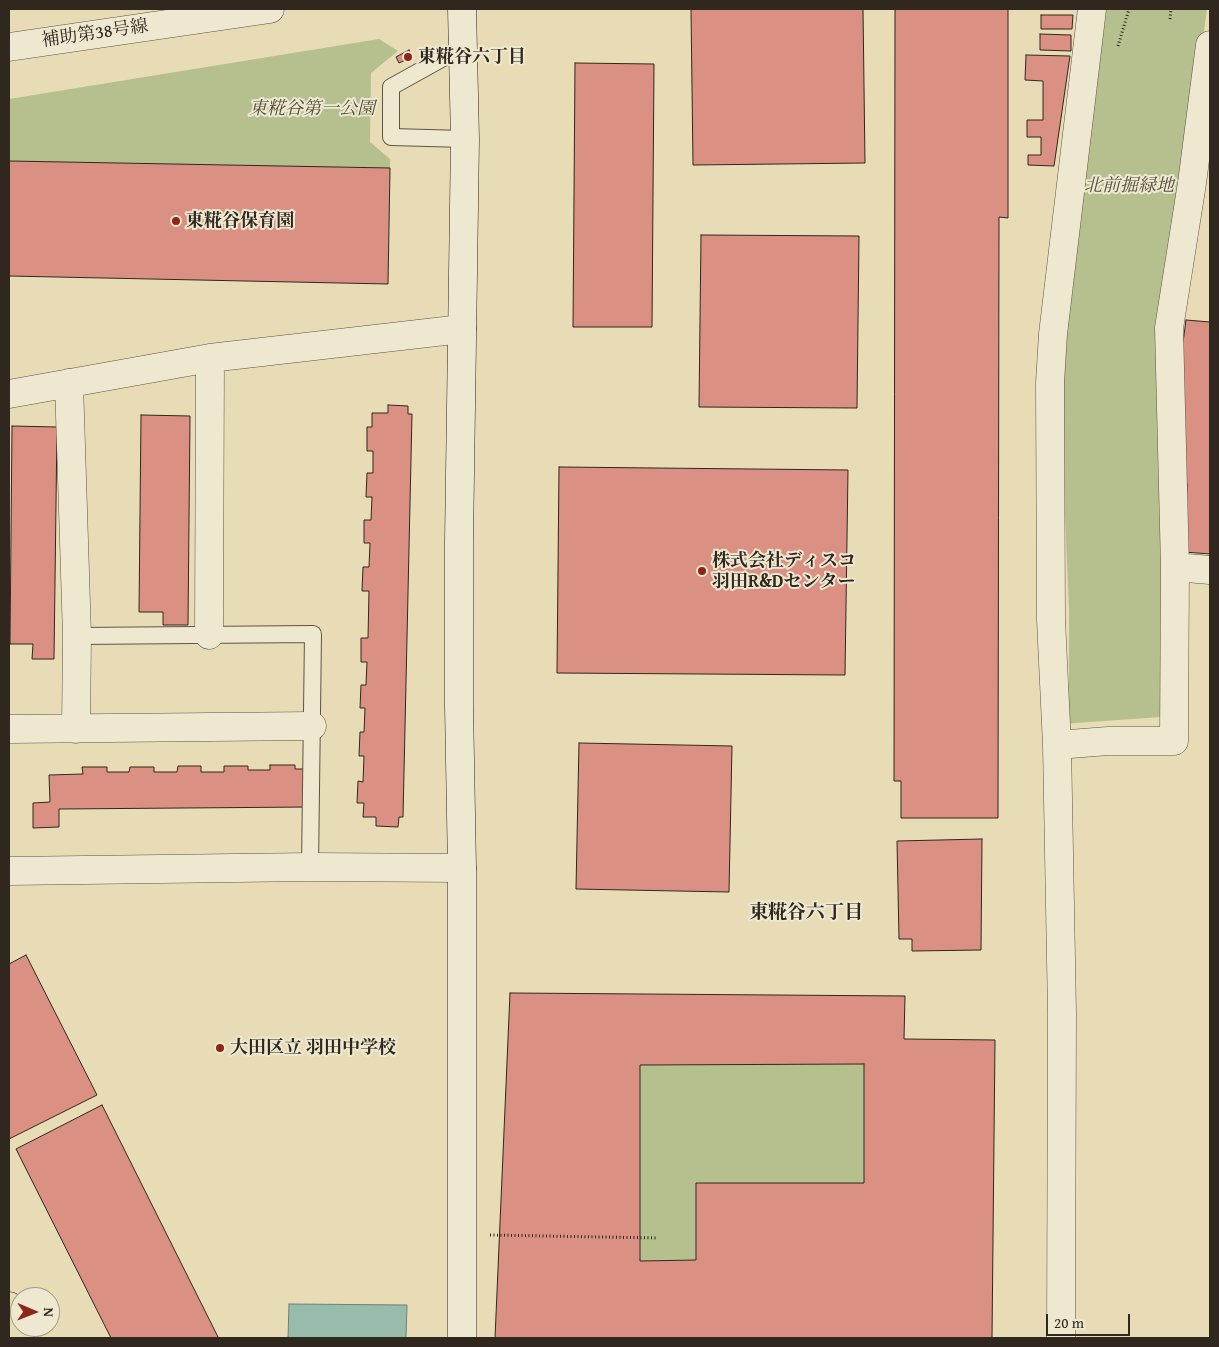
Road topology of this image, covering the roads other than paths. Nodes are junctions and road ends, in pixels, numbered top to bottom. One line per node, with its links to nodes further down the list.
1 (270, 9): 5 (street, 補助第38号線)
2 (462, 9): 6 (street)
3 (1092, 9): 19 (street)
4 (1210, 45): 12 (street)
5 (9, 47)
6 (463, 48): 7 (street); 7 (lane)
7 (465, 140): 8 (street)
8 (462, 329): 9 (street); 21 (street)
9 (210, 358): 10 (street); 14 (street)
10 (69, 382): 11 (street); 15 (street)
11 (9, 394)
12 (1175, 567): 13 (street); 19 (street)
13 (1210, 570)
14 (209, 635): 15 (lane); 16 (lane)
15 (77, 636): 18 (street)
16 (312, 726): 18 (street); 20 (lane)
17 (9, 729): 18 (street)
18 (76, 729)
19 (1067, 745): 26 (street)
20 (310, 867): 21 (street); 22 (street)
21 (462, 868): 25 (street)
22 (9, 871)
23 (9, 1306): 24 (highway)
24 (24, 1338)
25 (462, 1338)
26 (1061, 1338)

